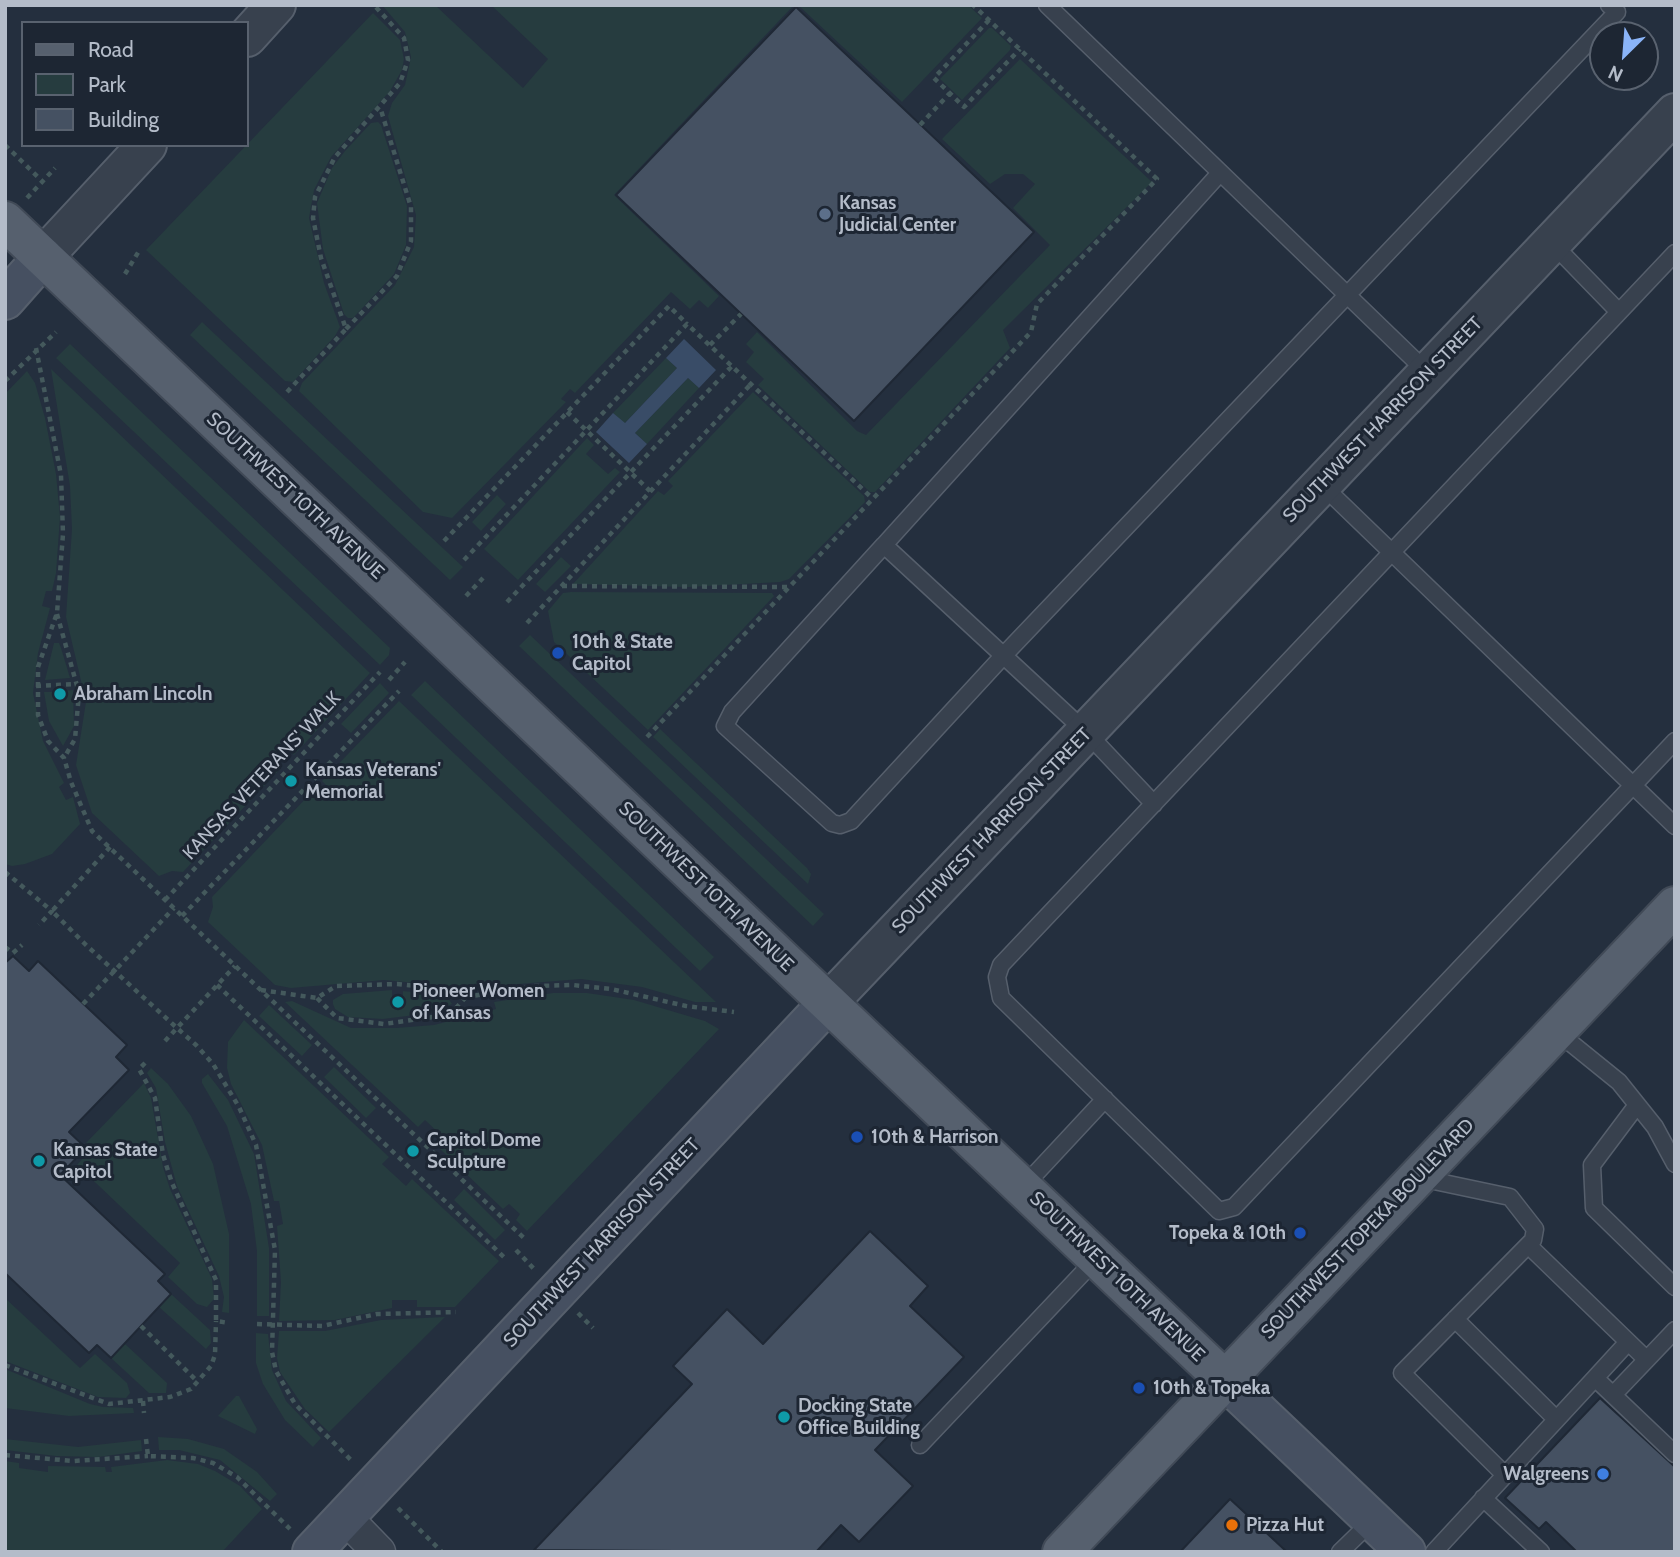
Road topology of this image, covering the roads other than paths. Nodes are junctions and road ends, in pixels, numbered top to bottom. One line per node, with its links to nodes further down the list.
1 (276, 5): 4 (street)
2 (1047, 5): 7 (lane)
3 (1609, 5): 12 (lane)
4 (248, 36)
5 (1675, 113): 9 (street, SOUTHWEST HARRISON STREET)
6 (144, 147): 11 (street)
7 (1220, 173): 12 (lane); 17 (lane)
8 (5, 221): 11 (main road, SOUTHWEST 10TH AVENUE)
9 (1552, 243): 14 (lane); 15 (street, SOUTHWEST HARRISON STREET)
10 (1675, 253): 14 (lane)
11 (43, 257): 13 (main road); 26 (main road, SOUTHWEST 10TH AVENUE)
12 (1347, 295): 15 (lane); 19 (lane)
13 (5, 300)
14 (1619, 312): 18 (lane)
15 (1427, 373): 16 (street, SOUTHWEST HARRISON STREET)
16 (1322, 485): 18 (lane); 20 (street, SOUTHWEST HARRISON STREET)
17 (884, 545): 19 (lane); 19 (lane)
18 (1391, 553): 22 (lane); 23 (lane)
19 (1004, 655): 20 (lane)
20 (1086, 732): 23 (lane); 26 (street, SOUTHWEST HARRISON STREET)
21 (1675, 741): 22 (lane)
22 (1633, 785): 24 (lane); 28 (lane)
23 (1154, 804): 28 (lane)
24 (1675, 826)
25 (1675, 906): 27 (main road, SOUTHWEST TOPEKA BOULEVARD)
26 (828, 1003): 32 (main road, SOUTHWEST 10TH AVENUE); 48 (main road, SOUTHWEST HARRISON STREET)
27 (1556, 1031): 29 (lane); 31 (main road, SOUTHWEST TOPEKA BOULEVARD)
28 (1105, 1099): 32 (lane)
29 (1637, 1105): 30 (lane); 35 (lane)
30 (1675, 1164)
31 (1417, 1177): 33 (lane); 41 (main road, SOUTHWEST TOPEKA BOULEVARD)
32 (1023, 1187): 34 (main road, SOUTHWEST 10TH AVENUE)
33 (1528, 1245): 36 (lane); 38 (lane)
34 (1097, 1258): 41 (main road, SOUTHWEST 10TH AVENUE); 44 (lane)
35 (1675, 1287)
36 (1455, 1319): 43 (lane); 46 (lane)
37 (1675, 1330): 39 (lane)
38 (1628, 1342): 39 (lane); 40 (lane)
39 (1646, 1359): 42 (lane)
40 (1595, 1377): 42 (lane); 43 (lane)
41 (1225, 1380): 49 (main road, SOUTHWEST 10TH AVENUE); 52 (main road, SOUTHWEST TOPEKA BOULEVARD)
42 (1613, 1395): 45 (lane)
43 (1556, 1419): 46 (lane)
44 (920, 1445)
45 (1673, 1450)
46 (1504, 1474): 47 (lane)
47 (1483, 1498): 55 (lane); 56 (lane)
48 (344, 1517): 50 (main road, SOUTHWEST HARRISON STREET); 51 (street)
49 (1373, 1520): 53 (lane); 54 (main road, SOUTHWEST 10TH AVENUE)
50 (312, 1551)
51 (379, 1552)
52 (1062, 1552)
53 (1340, 1552)
54 (1406, 1552)
55 (1434, 1552)
56 (1541, 1552)

